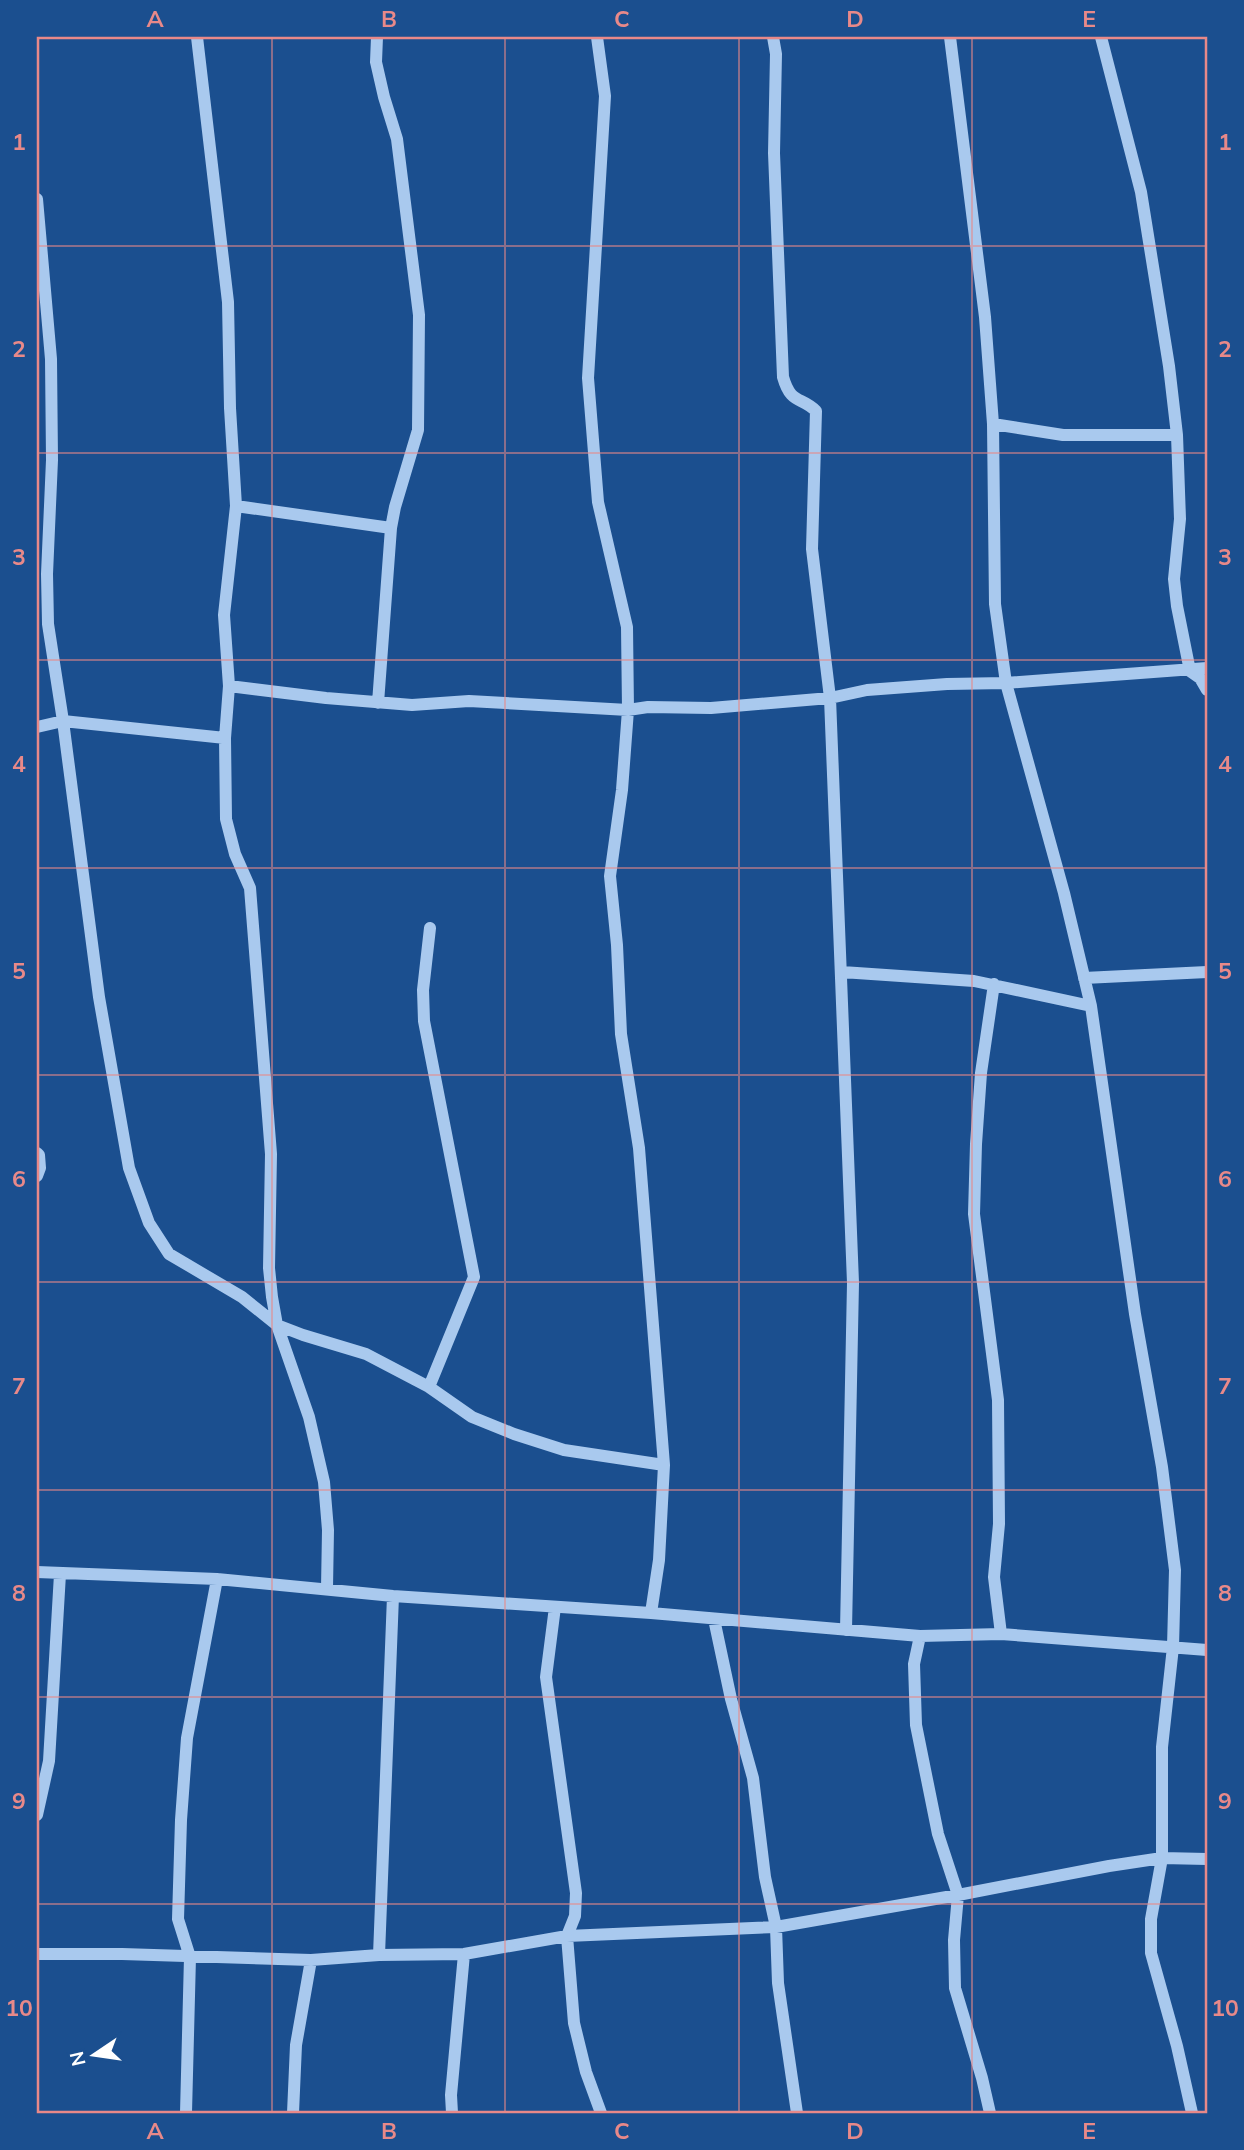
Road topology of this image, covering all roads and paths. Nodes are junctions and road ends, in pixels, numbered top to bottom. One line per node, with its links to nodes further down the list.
1 (197, 37): 10 (street)
2 (377, 37): 11 (street)
3 (597, 37): 19 (street)
4 (774, 37): 17 (street)
5 (950, 37): 8 (street)
6 (1101, 37): 9 (street)
7 (37, 199): 20 (street)
8 (993, 424): 9 (street); 14 (street)
9 (1177, 435): 13 (street)
10 (236, 506): 11 (street); 15 (street)
11 (391, 528): 18 (street)
12 (1207, 668): 13 (street)
13 (1190, 671): 14 (street); 16 (street)
14 (1006, 683): 17 (street); 26 (street)
15 (229, 687): 18 (street); 22 (street)
16 (1207, 690)
17 (830, 698): 19 (street); 24 (street)
18 (378, 703): 19 (street)
19 (628, 710): 33 (street)
20 (63, 721): 21 (street); 22 (street); 31 (street)
21 (37, 727)
22 (225, 738): 31 (street)
23 (430, 928): 32 (street)
24 (842, 972): 27 (street); 42 (street)
25 (1207, 972): 26 (street)
26 (1084, 978): 28 (street)
27 (994, 984): 28 (street); 43 (street)
28 (1091, 1006): 45 (street)
29 (37, 1153): 30 (street)
30 (37, 1176)
31 (277, 1325): 32 (street); 37 (street)
32 (429, 1387): 33 (street)
33 (664, 1465): 40 (street)
34 (37, 1572): 35 (street)
35 (60, 1574): 36 (street); 47 (street)
36 (217, 1579): 37 (street); 56 (street)
37 (327, 1588): 38 (street)
38 (393, 1596): 39 (street); 55 (street)
39 (555, 1607): 40 (street); 52 (street)
40 (651, 1613): 41 (street)
41 (714, 1619): 42 (street); 51 (street)
42 (846, 1630): 44 (street)
43 (1001, 1634): 44 (street); 45 (street)
44 (920, 1636): 50 (street)
45 (1173, 1647): 46 (street); 48 (street)
46 (1207, 1650)
47 (37, 1815)
48 (1162, 1858): 49 (street); 50 (street); 64 (street)
49 (1207, 1859)
50 (958, 1895): 51 (street); 63 (street)
51 (776, 1927): 52 (street); 62 (street)
52 (567, 1936): 54 (street); 61 (street)
53 (37, 1954): 56 (street)
54 (464, 1954): 55 (street); 60 (street)
55 (379, 1955): 57 (street)
56 (190, 1957): 57 (street); 58 (street)
57 (311, 1960): 59 (street)
58 (186, 2113)
59 (293, 2113)
60 (452, 2113)
61 (601, 2113)
62 (797, 2113)
63 (990, 2113)
64 (1192, 2113)

